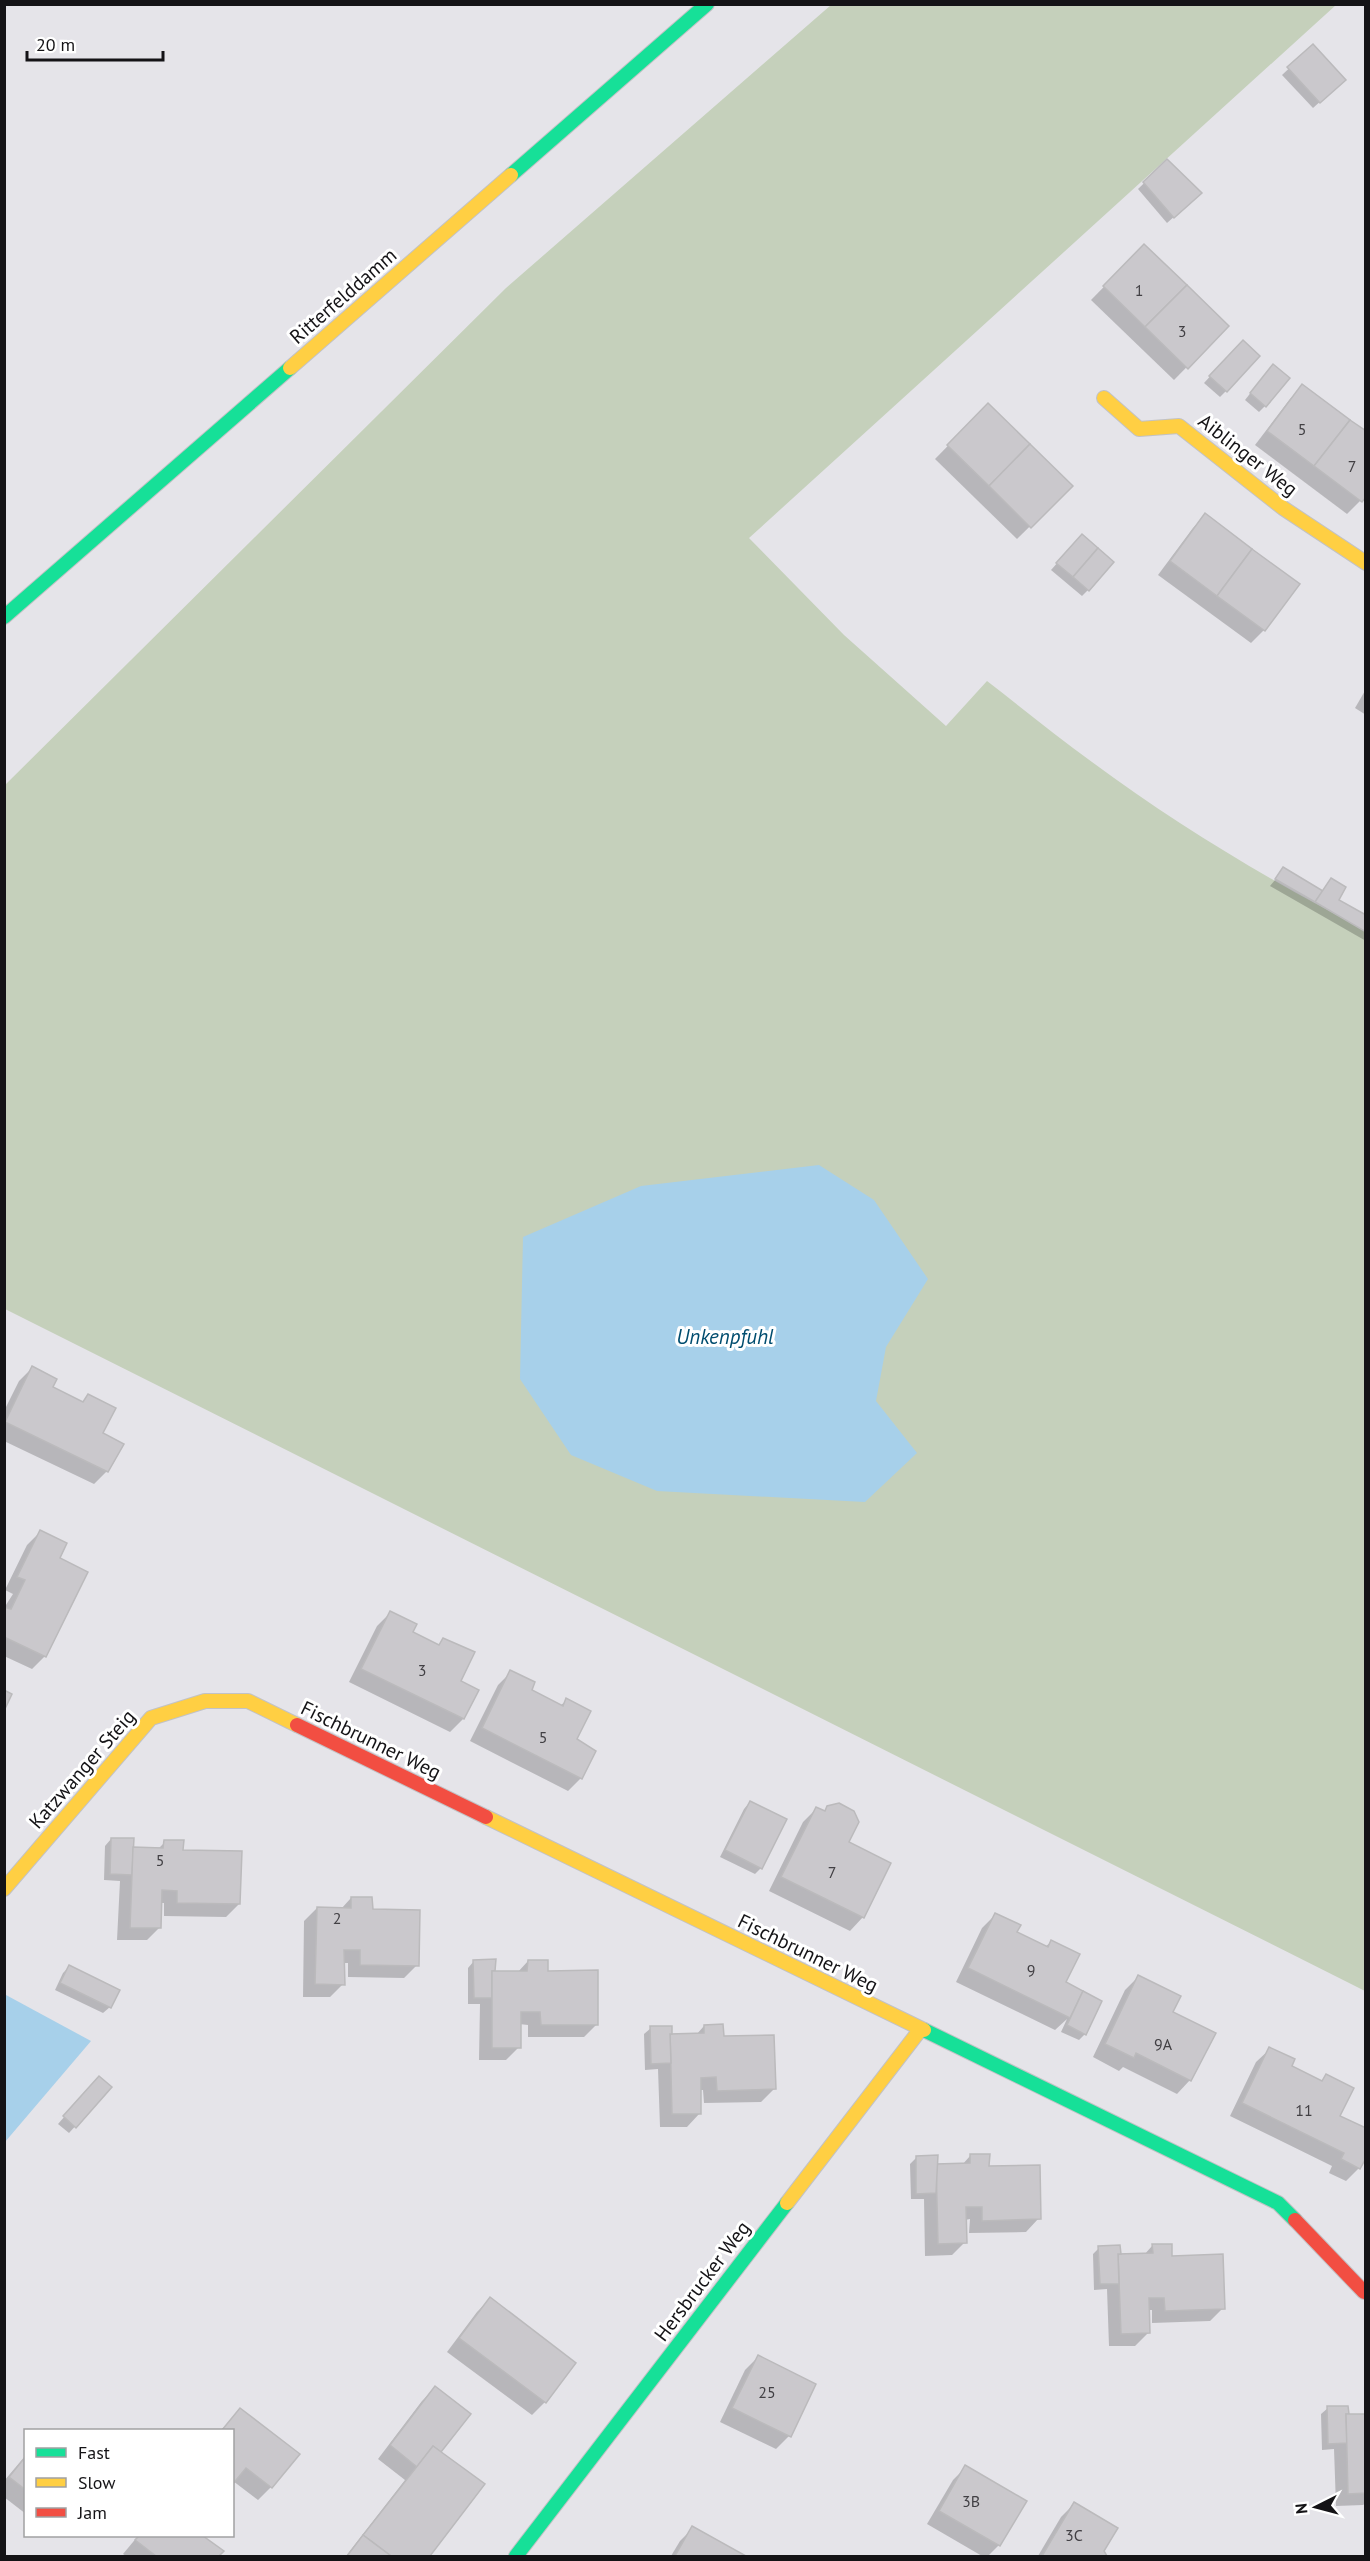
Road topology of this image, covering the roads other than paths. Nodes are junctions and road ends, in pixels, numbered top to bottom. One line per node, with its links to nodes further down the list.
1 (707, 4): 4 (street, Ritterfelddamm)
2 (1104, 398): 3 (street, Aiblinger Weg)
3 (1365, 563)
4 (4, 617)
5 (205, 1701): 6 (street, Katzwanger Steig); 7 (street, Fischbrunner Weg)
6 (4, 1889)
7 (920, 2030): 8 (street, Fischbrunner Weg); 9 (street, Hersbrucker Weg)
8 (1364, 2292)
9 (516, 2556)

